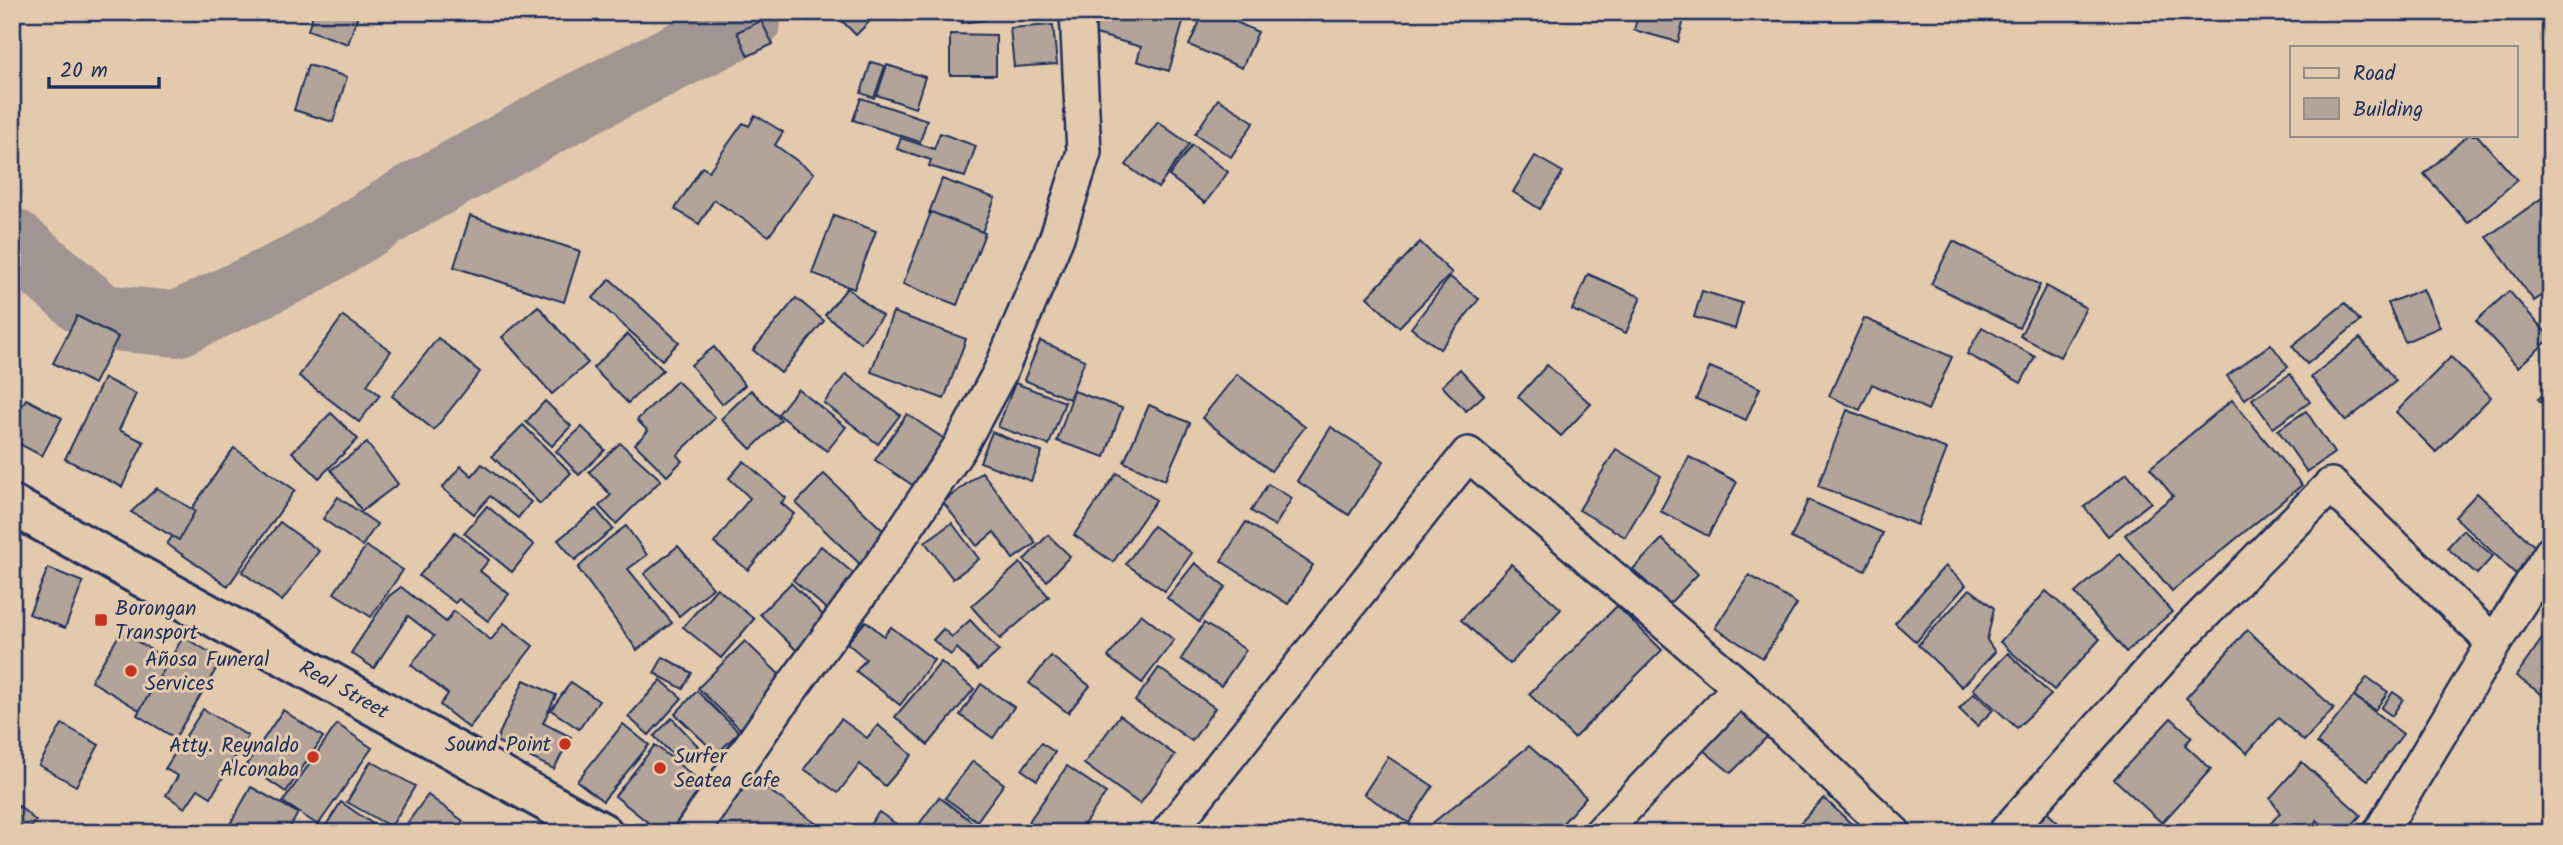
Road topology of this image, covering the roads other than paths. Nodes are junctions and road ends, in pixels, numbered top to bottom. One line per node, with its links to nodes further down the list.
1 (1077, 12): 7 (street)
2 (12, 505): 6 (main road, Real Street)
3 (2551, 553): 4 (street)
4 (2494, 643): 11 (street); 12 (street)
5 (1740, 687): 8 (street); 9 (street); 10 (street)
6 (603, 833)
7 (691, 833)
8 (1168, 833)
9 (1601, 833)
10 (1894, 833)
11 (2004, 833)
12 (2380, 833)

